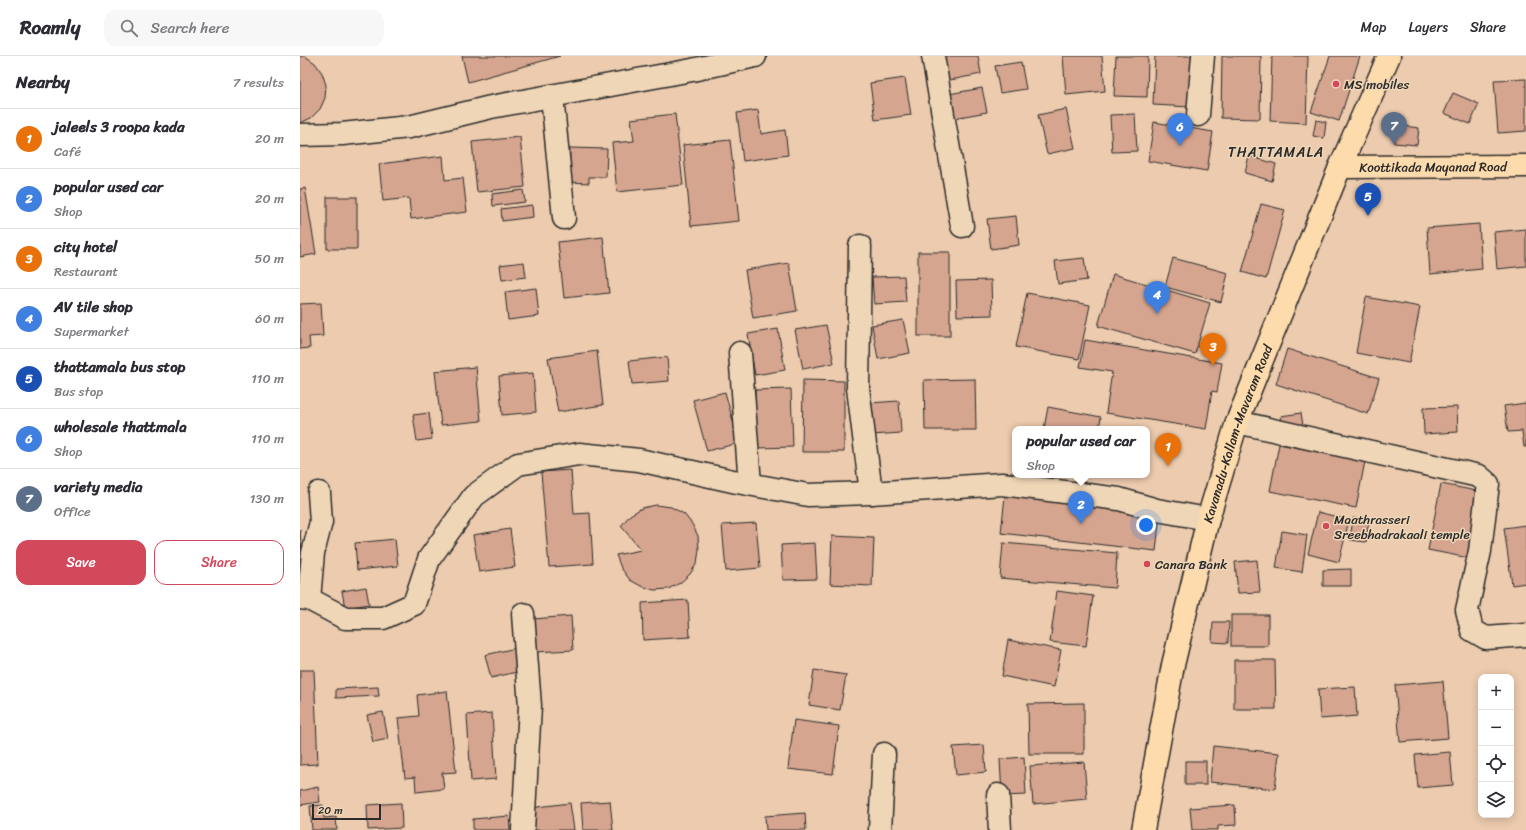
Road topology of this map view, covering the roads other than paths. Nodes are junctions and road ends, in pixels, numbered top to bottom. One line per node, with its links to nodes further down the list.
1 (933, 56): 11 (street)
2 (1203, 56): 6 (street)
3 (1389, 56): 9 (main road, Kavanadu-Kollam-Mavaram Road)
4 (742, 57): 5 (street)
5 (552, 96): 7 (street); 10 (street)
6 (1198, 115)
7 (300, 135)
8 (1526, 166): 9 (main road, Koottikada Mayanad Road)
9 (1340, 167): 14 (main road, Kavanadu-Kollam-Mavaram Road)
10 (564, 218)
11 (962, 226)
12 (860, 246): 17 (street)
13 (740, 353): 15 (street)
14 (1237, 422): 18 (main road, Kavanadu-Kollam-Mavaram Road); 21 (street)
15 (750, 484): 17 (street); 19 (street)
16 (320, 493): 19 (street)
17 (871, 493): 18 (street)
18 (1208, 519): 27 (main road, Kavanadu-Kollam-Mavaram Road)
19 (305, 599)
20 (523, 614): 24 (street)
21 (1526, 636)
22 (884, 754): 25 (street)
23 (998, 795): 26 (street)
24 (523, 830)
25 (880, 830)
26 (1000, 830)
27 (1143, 830)

